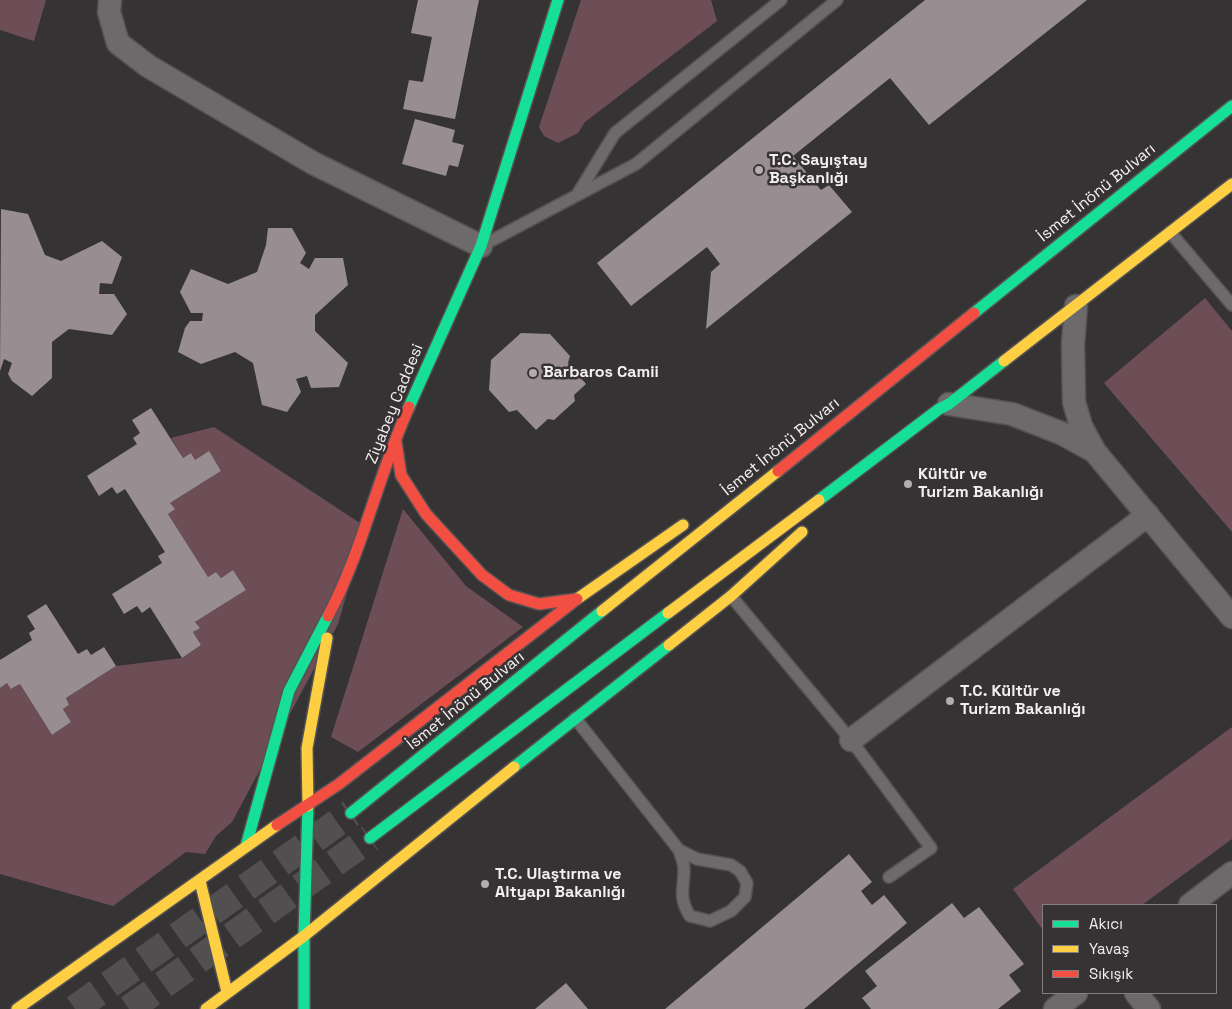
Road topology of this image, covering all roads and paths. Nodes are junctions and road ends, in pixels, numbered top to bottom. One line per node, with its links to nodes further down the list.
1 (110, 0): 11 (street)
2 (558, 0): 11 (main road, Ziyabey Caddesi)
3 (781, 0): 7 (lane)
4 (837, 0): 7 (lane)
5 (1232, 106): 14 (main road, İsmet İnönü Bulvarı)
6 (1232, 184): 9 (main road)
7 (576, 196): 11 (lane)
8 (1232, 197): 9 (lane)
9 (1188, 218): 10 (main road)
10 (1170, 232): 12 (lane); 13 (main road)
11 (481, 246): 16 (main road, Ziyabey Caddesi)
12 (1232, 305)
13 (1076, 306): 15 (main road); 17 (street)
14 (880, 388): 18 (main road); 30 (main road, İsmet İnönü Bulvarı)
15 (944, 406): 17 (street); 19 (main road); 31 (main road)
16 (395, 438): 24 (main road); 25 (main road, Ziyabey Caddesi)
17 (1095, 452): 20 (street)
18 (749, 479)
19 (843, 496)
20 (1148, 515): 26 (street); 28 (street)
21 (692, 519): 24 (main road)
22 (813, 523): 23 (main road)
23 (731, 596): 27 (main road); 28 (lane)
24 (577, 599): 29 (main road)
25 (332, 609): 29 (main road); 32 (main road, Ziyabey Caddesi)
26 (1232, 617)
27 (575, 718): 33 (lane); 38 (main road)
28 (851, 740): 35 (lane)
29 (308, 806): 32 (main road); 38 (main road)
30 (352, 813)
31 (370, 838)
32 (246, 846): 36 (main road)
33 (679, 850): 33 (lane)
34 (1232, 873): 37 (street)
35 (889, 877)
36 (200, 881): 41 (main road); 42 (main road)
37 (1191, 904)
38 (304, 936): 41 (main road); 44 (main road)
39 (1075, 994): 45 (street)
40 (1137, 994): 46 (street)
41 (229, 996): 43 (main road)
42 (17, 1009)
43 (206, 1009)
44 (304, 1009)
45 (1055, 1009)
46 (1149, 1009)

